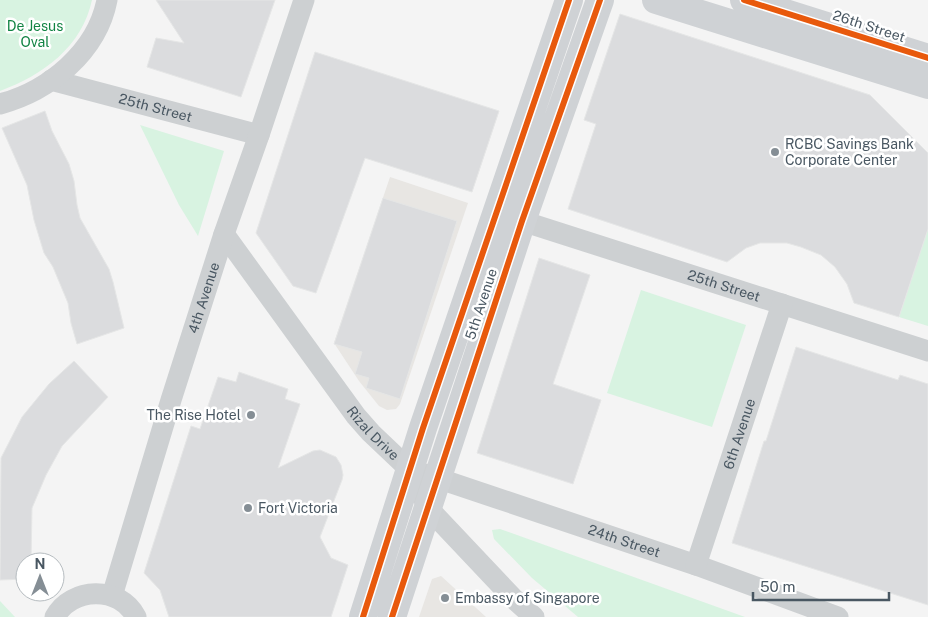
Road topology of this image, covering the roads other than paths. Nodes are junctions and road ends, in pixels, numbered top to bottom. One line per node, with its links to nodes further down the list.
1 (107, 0): 8 (street)
2 (304, 0): 11 (street, 4th Avenue)
3 (569, 0): 16 (main road, 5th Avenue)
4 (600, 0): 12 (main road, 5th Avenue)
5 (656, 0): 9 (main road)
6 (744, 0): 7 (main road, 26th Street)
7 (928, 58)
8 (51, 80): 10 (street); 11 (street, 25th Street)
9 (928, 85)
10 (0, 104)
11 (259, 135): 13 (street, 4th Avenue)
12 (522, 221): 14 (street, 25th Street); 17 (main road, 5th Avenue)
13 (224, 234): 16 (street, Rizal Drive); 20 (street, 4th Avenue)
14 (782, 304): 15 (street, 25th Street); 19 (street, 6th Avenue)
15 (928, 351)
16 (410, 470): 17 (street, 24th Street); 18 (street, Rizal Drive); 23 (main road, 5th Avenue)
17 (437, 478): 18 (main road, 5th Avenue); 19 (street, 24th Street)
18 (428, 508): 24 (main road, 5th Avenue); 25 (street, Rizal Drive)
19 (696, 565): 26 (street, 24th Street)
20 (112, 596): 21 (street); 22 (street)
21 (55, 617)
22 (136, 617)
23 (363, 617)
24 (392, 617)
25 (534, 617)
26 (838, 617)

